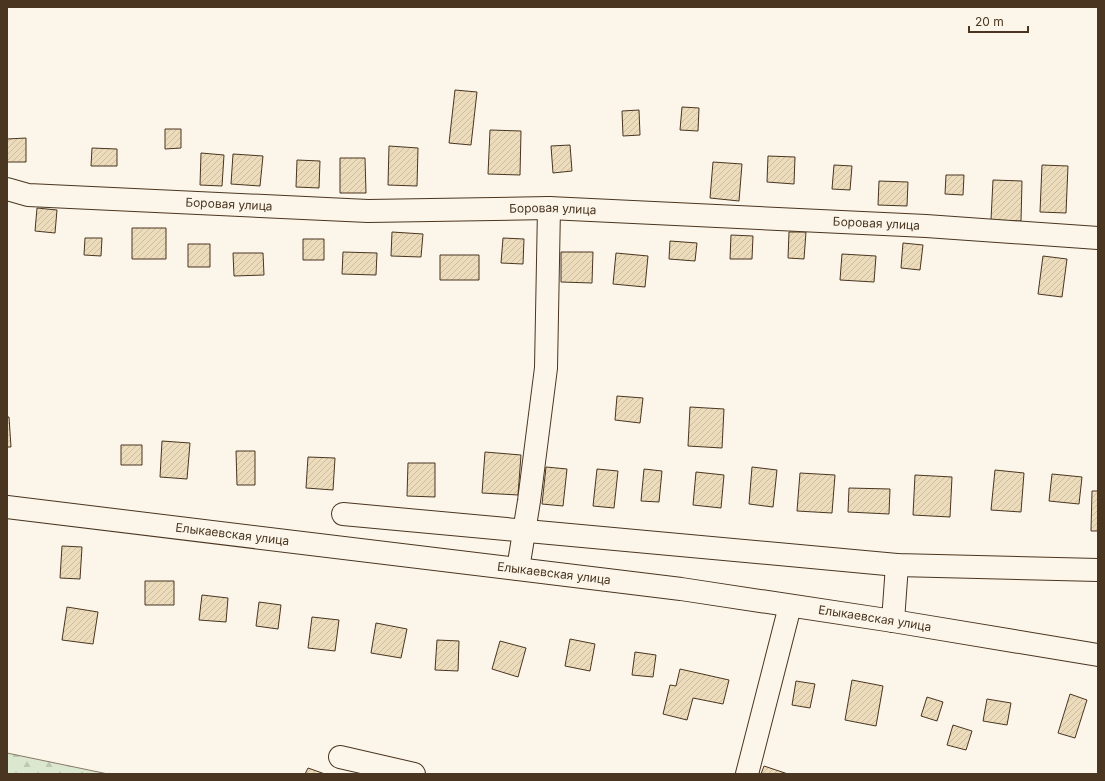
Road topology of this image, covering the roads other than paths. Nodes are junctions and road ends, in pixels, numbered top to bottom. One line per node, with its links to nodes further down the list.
1 (7, 189): 2 (street, Боровая улица)
2 (549, 208): 3 (street, Боровая улица); 6 (street)
3 (1098, 238)
4 (7, 507): 8 (street, Елыкаевская улица)
5 (343, 514): 6 (street)
6 (523, 532): 7 (street); 8 (street)
7 (897, 566): 9 (street); 11 (street)
8 (518, 569): 10 (street, Елыкаевская улица)
9 (1098, 570)
10 (790, 606): 11 (street, Елыкаевская улица); 15 (street)
11 (893, 621): 12 (street, Елыкаевская улица)
12 (1098, 655)
13 (340, 757): 14 (street)
14 (414, 774)
15 (747, 774)

